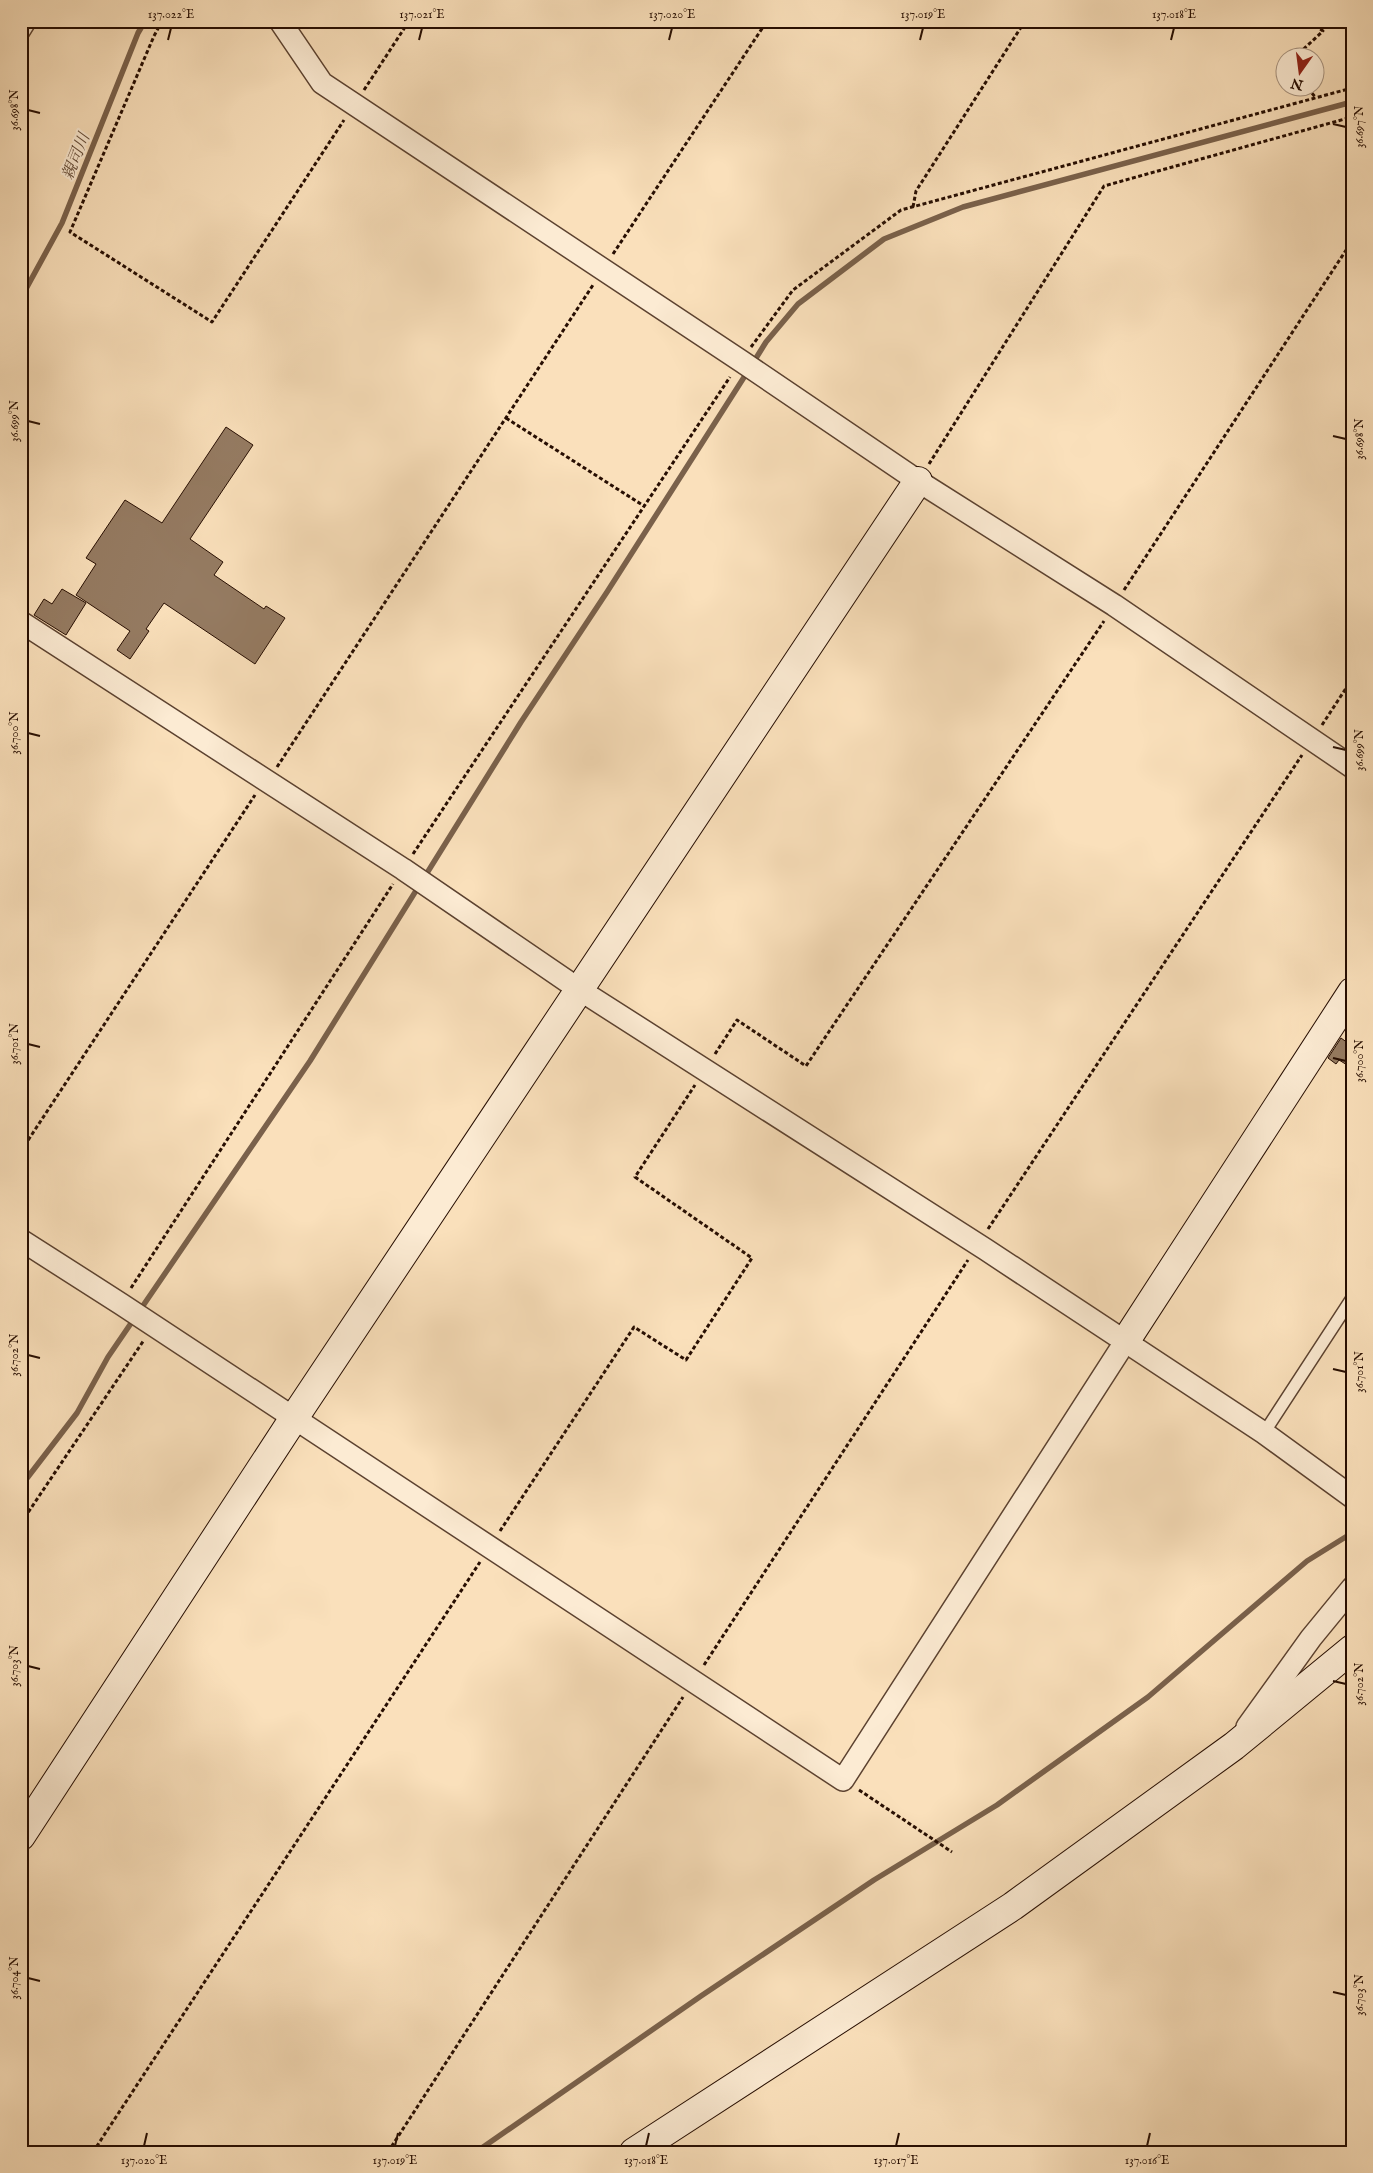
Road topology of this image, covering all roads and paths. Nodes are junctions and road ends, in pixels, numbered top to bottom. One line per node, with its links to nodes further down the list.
1 (31, 21): 8 (lane)
2 (162, 21): 13 (path)
3 (280, 21): 13 (street)
4 (409, 21): 13 (path)
5 (767, 21): 17 (path)
6 (1025, 21): 15 (path)
7 (1308, 21): 9 (path)
8 (21, 37)
9 (1305, 48)
10 (1352, 88): 11 (path)
11 (1326, 94)
12 (1312, 98): 15 (path)
13 (354, 104): 17 (street)
14 (1352, 117): 20 (path)
15 (914, 207): 18 (path)
16 (1352, 241): 22 (path)
17 (603, 269): 18 (street); 19 (path)
18 (741, 361): 20 (street); 21 (path)
19 (506, 418): 21 (path); 27 (path)
20 (918, 482): 22 (street); 29 (street)
21 (644, 506): 28 (path)
22 (1114, 605): 25 (street); 31 (path)
23 (21, 622): 27 (street)
24 (1352, 680): 25 (path)
25 (1311, 741): 26 (street); 34 (path)
26 (1352, 767)
27 (265, 780): 28 (street); 32 (path)
28 (403, 868): 29 (street); 36 (path)
29 (580, 990): 31 (street); 39 (street)
30 (1352, 992): 38 (street)
31 (705, 1070): 34 (street); 43 (path)
32 (21, 1151)
33 (21, 1240): 36 (street)
34 (977, 1245): 38 (street); 46 (path)
35 (1352, 1298): 40 (lane)
36 (121, 1304): 37 (street)
37 (154, 1325): 39 (street); 42 (path)
38 (1125, 1342): 40 (street); 48 (street)
39 (294, 1418): 43 (street); 49 (street)
40 (1264, 1433): 41 (street)
41 (1352, 1497)
42 (21, 1522)
43 (490, 1547): 46 (street); 51 (path)
44 (1352, 1588): 47 (street)
45 (1352, 1649): 47 (street)
46 (693, 1681): 48 (street); 52 (path)
47 (1234, 1746): 53 (street)
48 (843, 1780): 50 (path)
49 (21, 1836)
50 (952, 1852)
51 (93, 2152)
52 (388, 2152)
53 (634, 2152)

